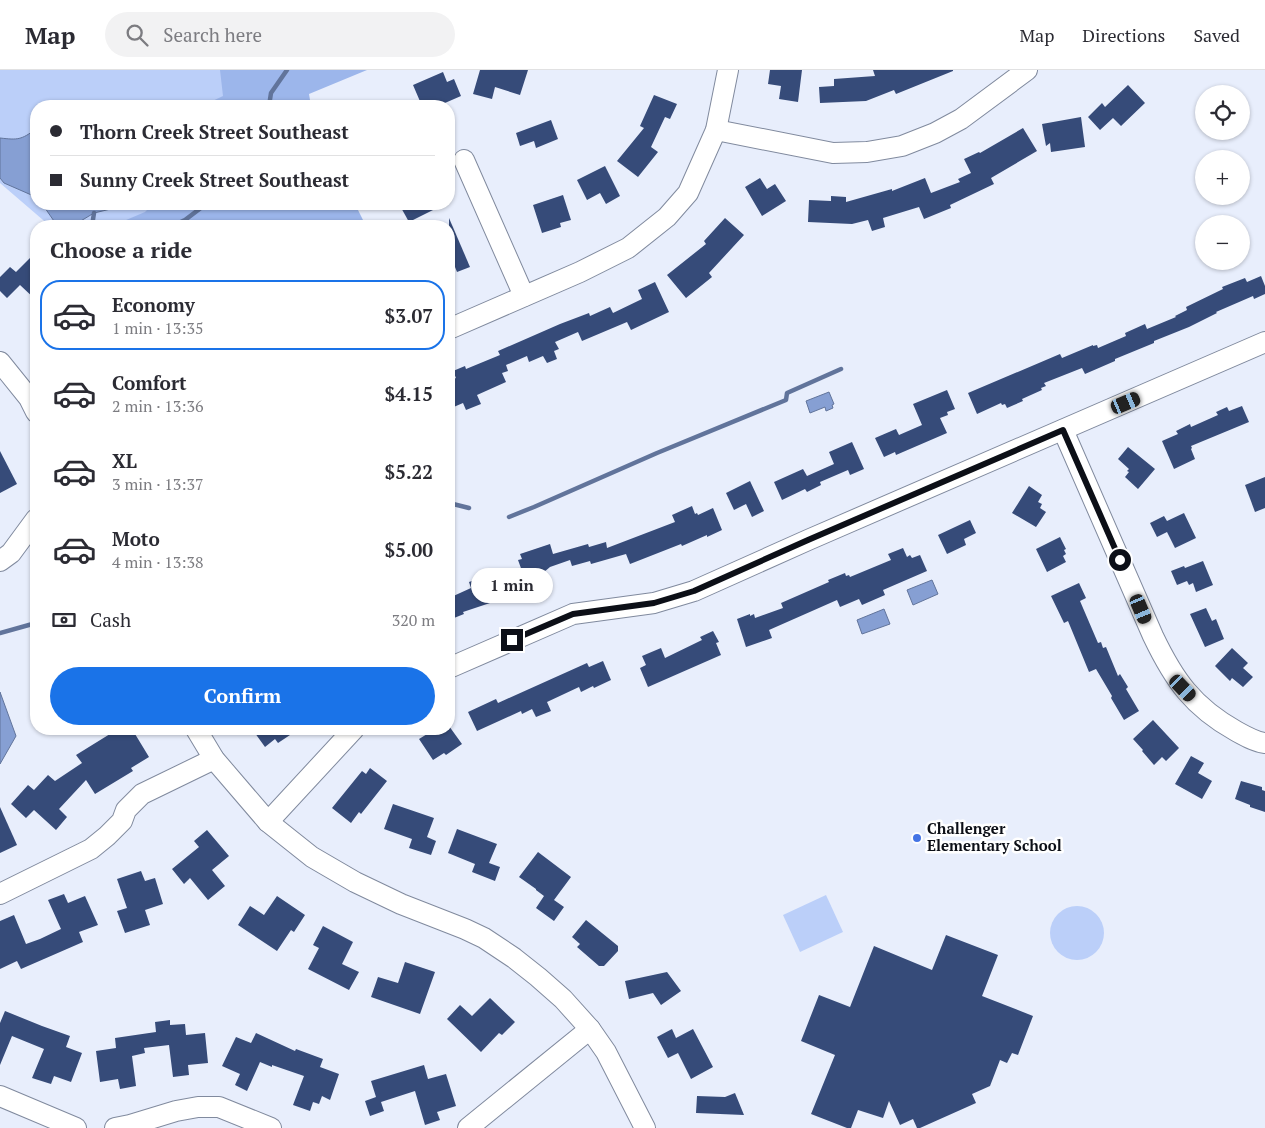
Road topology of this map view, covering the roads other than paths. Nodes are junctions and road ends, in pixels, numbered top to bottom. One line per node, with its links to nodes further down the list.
1 (728, 70): 3 (street)
2 (1027, 70): 3 (street)
3 (716, 130): 5 (street)
4 (464, 160): 5 (street)
5 (524, 296): 6 (street)
6 (455, 326)
7 (1265, 342): 10 (street)
8 (0, 362): 9 (street)
9 (30, 400)
10 (1063, 430): 13 (street); 16 (street)
11 (30, 528): 12 (street)
12 (0, 561)
13 (455, 665)
14 (200, 735): 17 (street)
15 (348, 735): 18 (street)
16 (1265, 743)
17 (214, 759): 18 (street); 19 (street)
18 (268, 822): 20 (street)
19 (0, 894)
20 (590, 1030): 25 (street); 26 (street)
21 (0, 1096): 22 (street)
22 (76, 1128)
23 (115, 1128): 24 (street)
24 (271, 1128)
25 (468, 1128)
26 (645, 1128)

